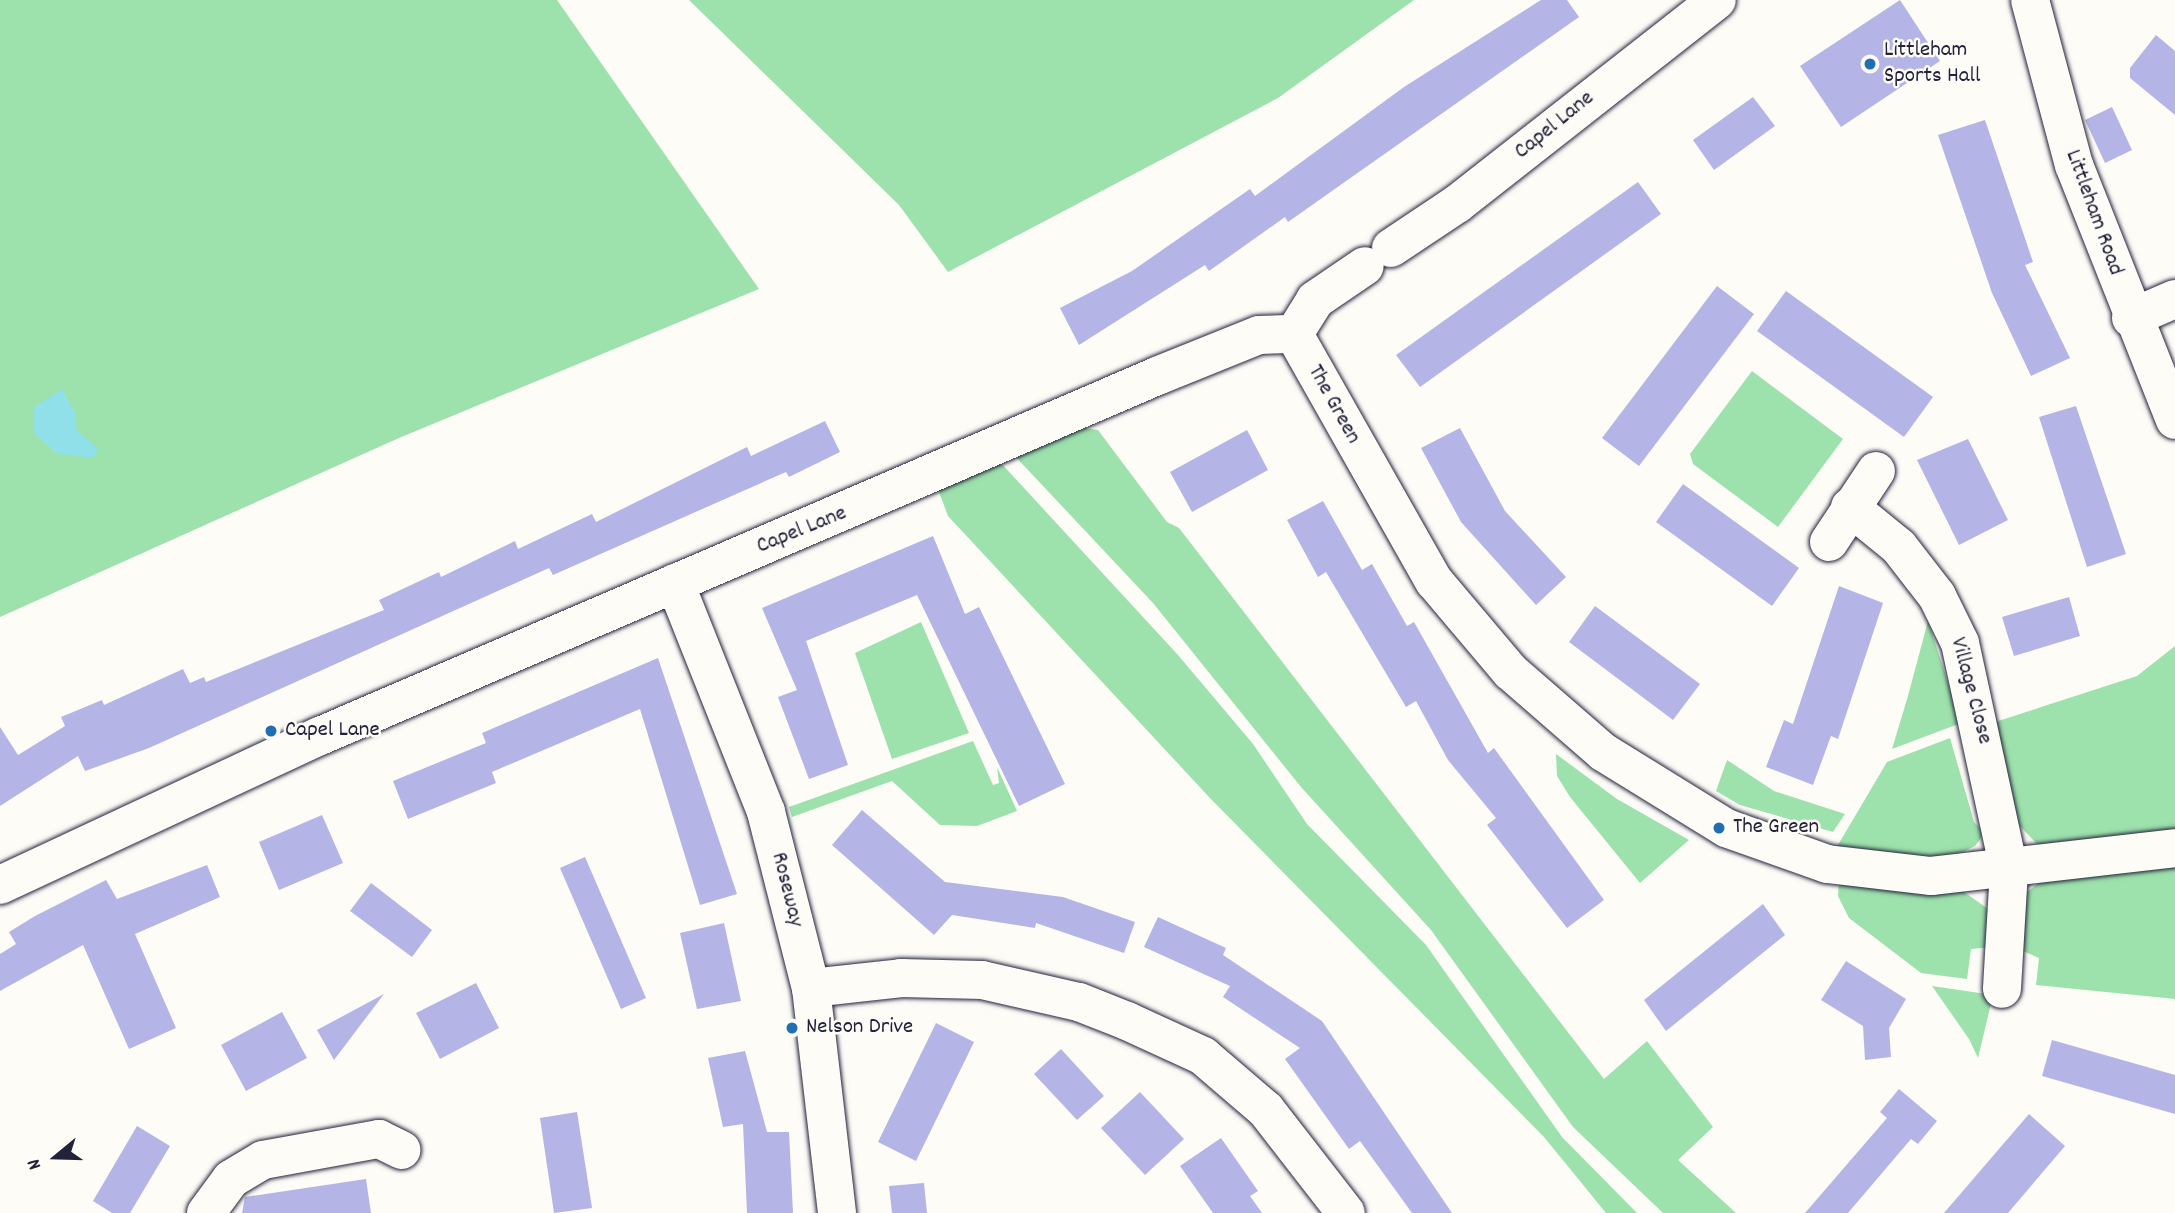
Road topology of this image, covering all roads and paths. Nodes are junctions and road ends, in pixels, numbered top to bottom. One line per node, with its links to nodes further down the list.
1 (1717, 0): 5 (street, Capel Lane)
2 (2030, 0): 4 (street, Littleham Road)
3 (2175, 299): 4 (street)
4 (2131, 318): 6 (street, Littleham Road)
5 (1294, 334): 10 (street, Capel Lane); 12 (street, The Green)
6 (2175, 421)
7 (1876, 471): 8 (street)
8 (1850, 508): 9 (street); 12 (street, Village Close)
9 (1829, 541)
10 (675, 583): 13 (street, Capel Lane); 14 (street, Roseway)
11 (2175, 848): 12 (street, The Green)
12 (2009, 870): 15 (street, Village Close)
13 (0, 885)
14 (810, 989): 18 (street, Roseway); 19 (street)
15 (2002, 989)
16 (402, 1150): 17 (street)
17 (206, 1213)
18 (837, 1213)
19 (1346, 1213)

